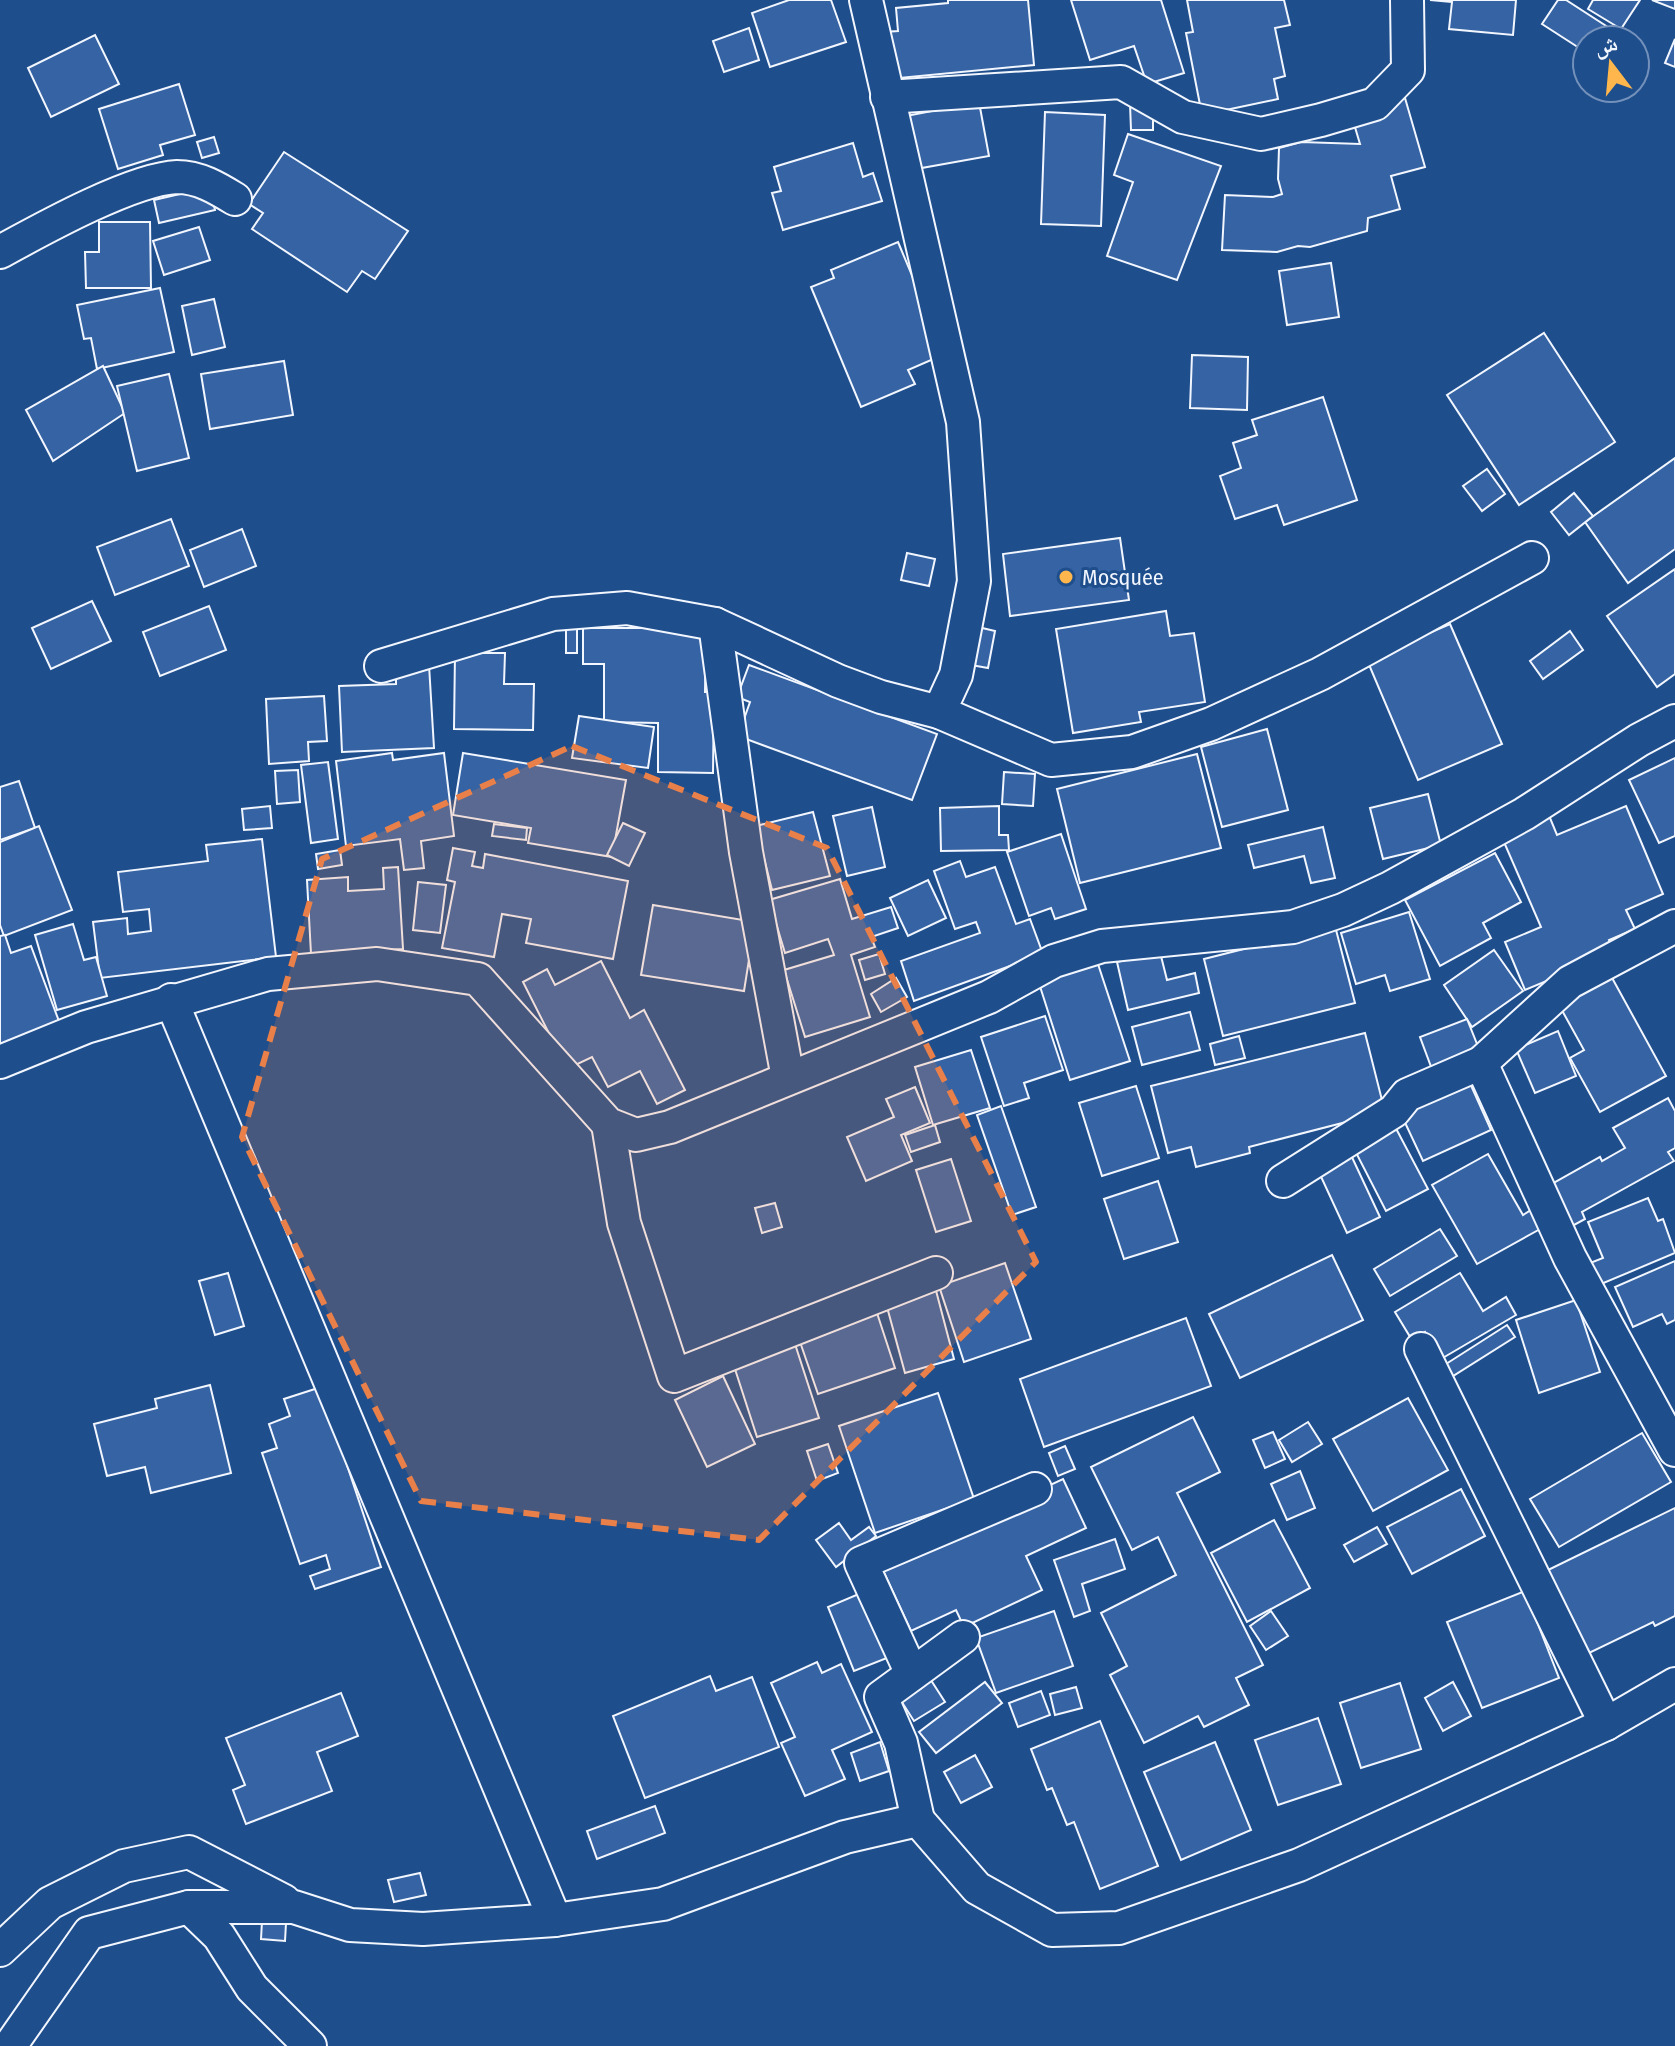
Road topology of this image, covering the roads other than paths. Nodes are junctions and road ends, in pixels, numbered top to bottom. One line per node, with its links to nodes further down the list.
1 (866, 0): 3 (street)
2 (1407, 0): 3 (street)
3 (887, 97): 9 (street)
4 (235, 199): 5 (street)
5 (0, 252)
6 (1532, 558): 9 (street)
7 (715, 624): 8 (street); 9 (street); 15 (street)
8 (381, 666)
9 (939, 712)
10 (1675, 721): 15 (street)
11 (1675, 926): 14 (street)
12 (171, 1000): 13 (street); 16 (street); 29 (street)
13 (0, 1062)
14 (1481, 1063): 17 (street); 20 (street)
15 (788, 1078): 16 (street)
16 (608, 1124): 18 (street)
17 (1283, 1181)
18 (936, 1273)
19 (1421, 1349): 25 (street)
20 (1675, 1450)
21 (1035, 1489): 23 (street)
22 (963, 1637): 23 (street)
23 (912, 1674): 26 (street)
24 (1675, 1684): 25 (street)
25 (1606, 1724): 26 (street)
26 (918, 1820): 29 (street)
27 (189, 1907): 28 (street); 31 (street); 32 (street)
28 (294, 1907): 29 (street); 30 (street)
29 (555, 1920)
30 (0, 1950)
31 (10, 2046)
32 (310, 2046)

